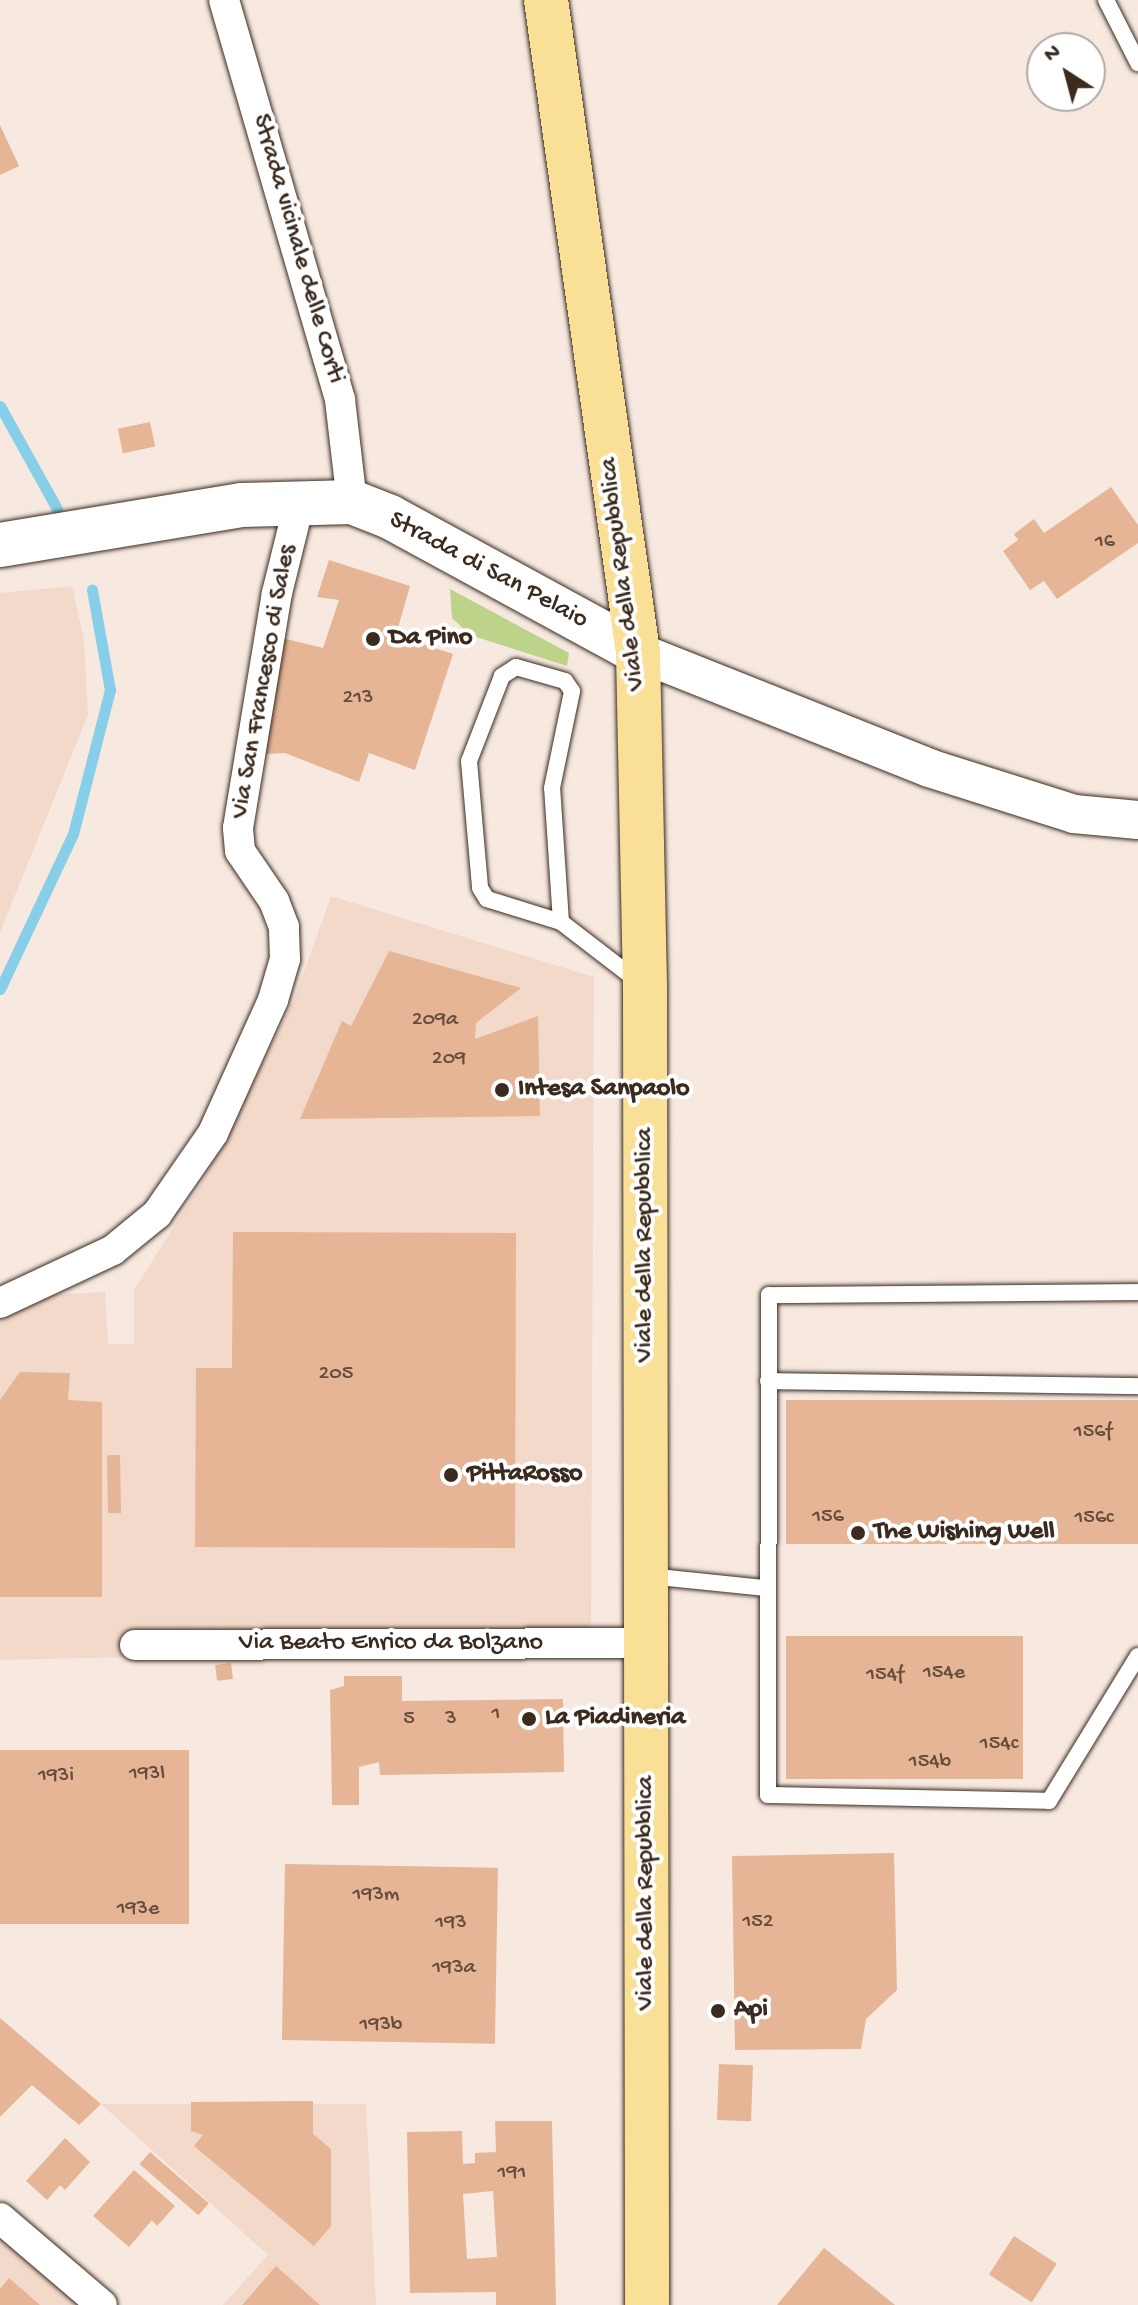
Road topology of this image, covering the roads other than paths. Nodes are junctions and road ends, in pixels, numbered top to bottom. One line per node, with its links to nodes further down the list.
1 (224, 0): 6 (street, Strada vicinale delle Corti)
2 (546, 0): 8 (main road, Viale della Repubblica)
3 (1106, 0): 4 (lane)
4 (1138, 63)
5 (300, 500): 6 (main road, Strada di San Pelaio); 7 (main road, Strada di San Pelaio); 13 (street, Via San Francesco di Sales)
6 (352, 502): 8 (main road, Strada di San Pelaio)
7 (0, 545)
8 (638, 652): 9 (street, Strada di San Pelaio); 11 (main road, Viale della Repubblica)
9 (1138, 820)
10 (561, 922): 10 (lane); 11 (lane)
11 (645, 987): 16 (main road, Viale della Repubblica)
12 (1138, 1292): 14 (lane)
13 (0, 1303)
14 (768, 1381): 15 (lane); 17 (lane)
15 (1138, 1386)
16 (648, 1576): 17 (lane); 18 (main road, Viale della Repubblica)
17 (765, 1588): 20 (lane)
18 (648, 1643): 19 (street, Via Beato Enrico da Bolzano); 23 (main road, Viale della Repubblica)
19 (135, 1645)
20 (1138, 1656)
21 (0, 2218): 22 (street)
22 (102, 2305)
23 (647, 2305)

